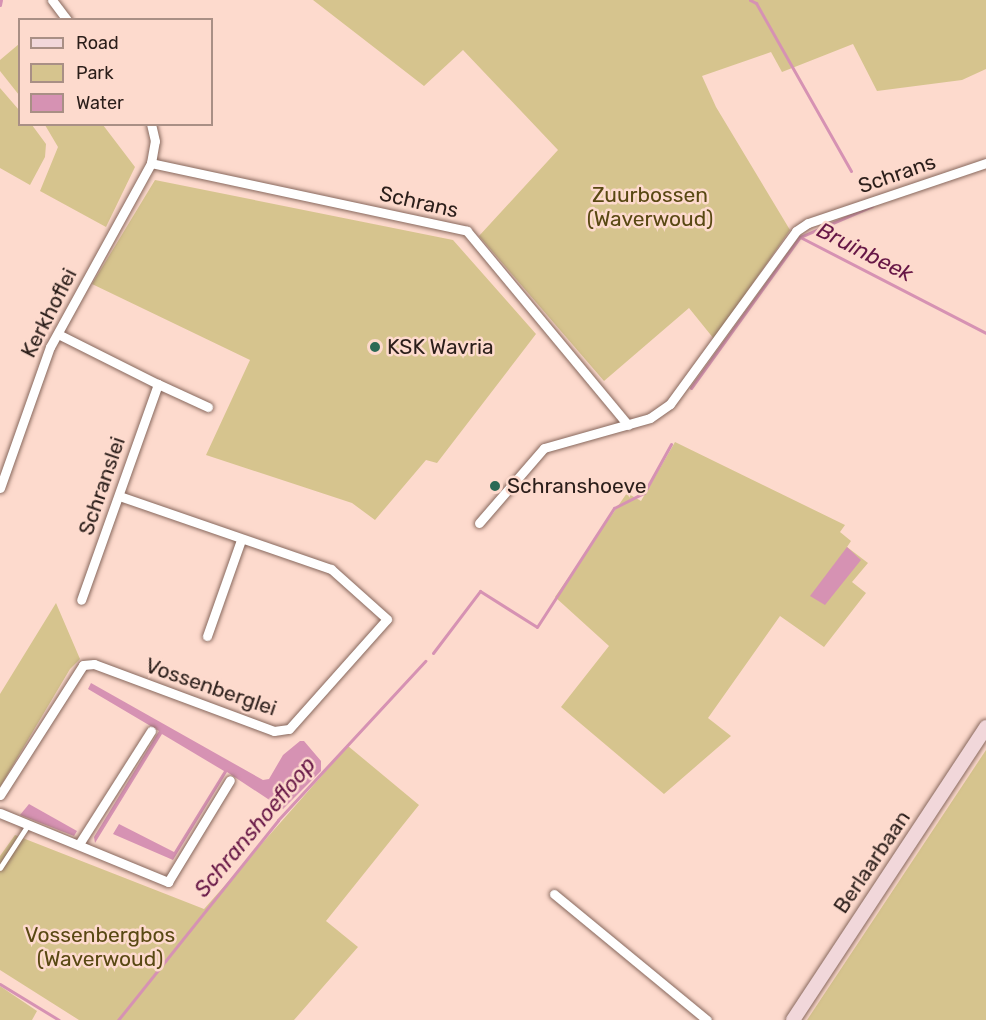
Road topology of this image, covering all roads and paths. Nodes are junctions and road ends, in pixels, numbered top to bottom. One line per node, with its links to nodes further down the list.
1 (52, 0): 2 (street)
2 (66, 18)
3 (152, 126): 4 (street)
4 (151, 163): 6 (street, Kerkhoflei); 9 (street, Schrans)
5 (986, 163): 9 (street, Schrans)
6 (58, 334): 7 (street); 10 (street, Kerkhoflei)
7 (158, 384): 8 (street); 11 (street, Schranslei)
8 (208, 407)
9 (628, 425): 12 (street, Schrans)
10 (0, 488)
11 (118, 496): 13 (street, Vossenberglei); 14 (street, Schranslei)
12 (479, 523)
13 (241, 540): 15 (street); 19 (street, Vossenberglei)
14 (81, 600)
15 (207, 636)
16 (986, 727): 26 (street, Berlaarbaan)
17 (151, 731): 22 (street)
18 (230, 780): 22 (street)
19 (0, 795)
20 (0, 813): 21 (street)
21 (29, 824): 22 (street); 23 (lane)
22 (79, 844)
23 (0, 868)
24 (554, 894): 25 (street)
25 (707, 1020)
26 (793, 1020)

